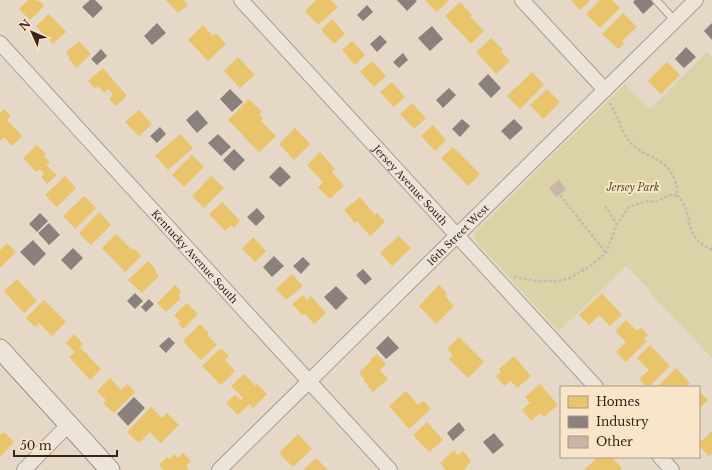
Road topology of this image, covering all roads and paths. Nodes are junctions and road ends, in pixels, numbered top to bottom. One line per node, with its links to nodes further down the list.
1 (241, 0): 12 (street, Jersey Avenue South)
2 (522, 0): 7 (street)
3 (656, 0): 5 (lane)
4 (696, 0): 5 (street, 16th Street West)
5 (675, 21): 7 (street, 16th Street West)
6 (0, 43): 17 (street, Kentucky Avenue South)
7 (604, 92): 9 (path); 12 (street, 16th Street West)
8 (560, 195): 14 (path)
9 (677, 195): 11 (path); 13 (path)
10 (605, 206): 11 (path)
11 (617, 224): 14 (path)
12 (458, 236): 15 (street, Jersey Avenue South); 17 (street, 16th Street West)
13 (712, 250)
14 (606, 253): 15 (path)
15 (501, 283): 18 (street, Jersey Avenue South)
16 (0, 349): 19 (main road)
17 (309, 381): 23 (street, 16th Street West); 24 (street, Kentucky Avenue South)
18 (595, 386)
19 (69, 424): 21 (street); 22 (main road)
20 (661, 458): 25 (street)
21 (24, 470)
22 (110, 470)
23 (219, 470)
24 (390, 470)
25 (672, 470)

